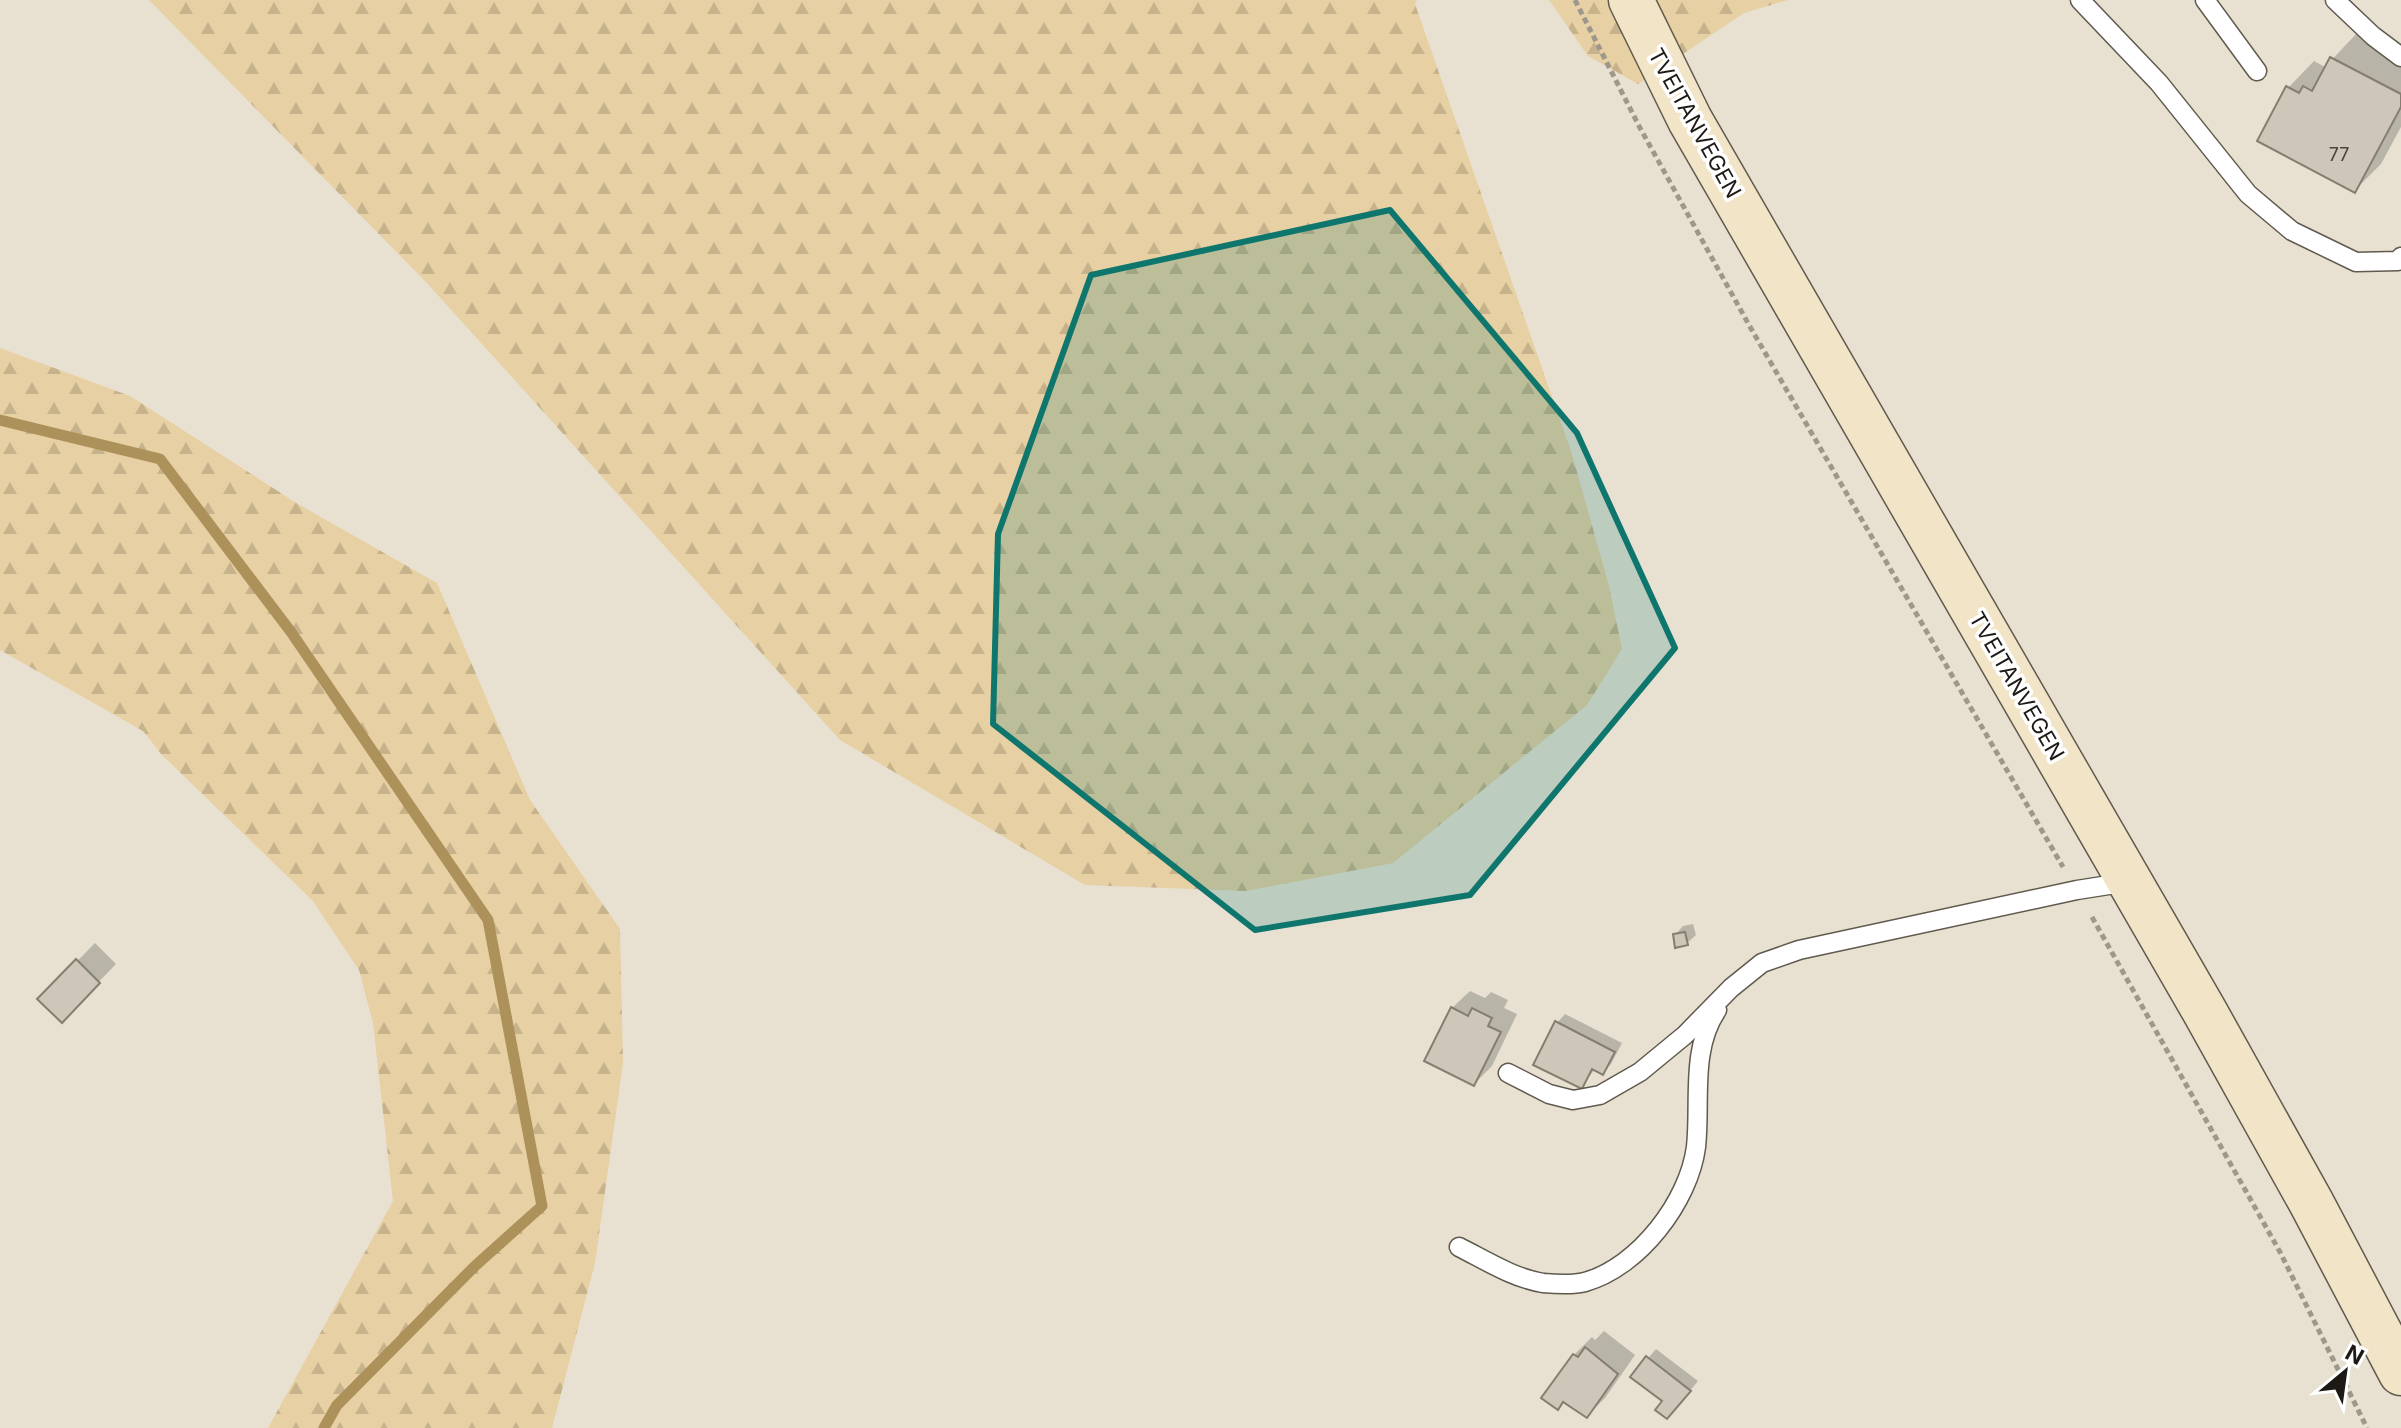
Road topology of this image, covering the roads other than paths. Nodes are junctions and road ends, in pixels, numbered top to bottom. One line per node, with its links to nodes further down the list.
1 (1631, 0): 8 (main road, TVEITANVEGEN)
2 (2080, 0): 7 (lane)
3 (2205, 0): 6 (lane)
4 (2335, 0): 5 (lane)
5 (2401, 57)
6 (2257, 71)
7 (2400, 260)
8 (2130, 881): 9 (lane); 12 (main road, TVEITANVEGEN)
9 (1731, 988): 10 (lane); 11 (lane)
10 (1508, 1073)
11 (1459, 1247)
12 (2401, 1373)

